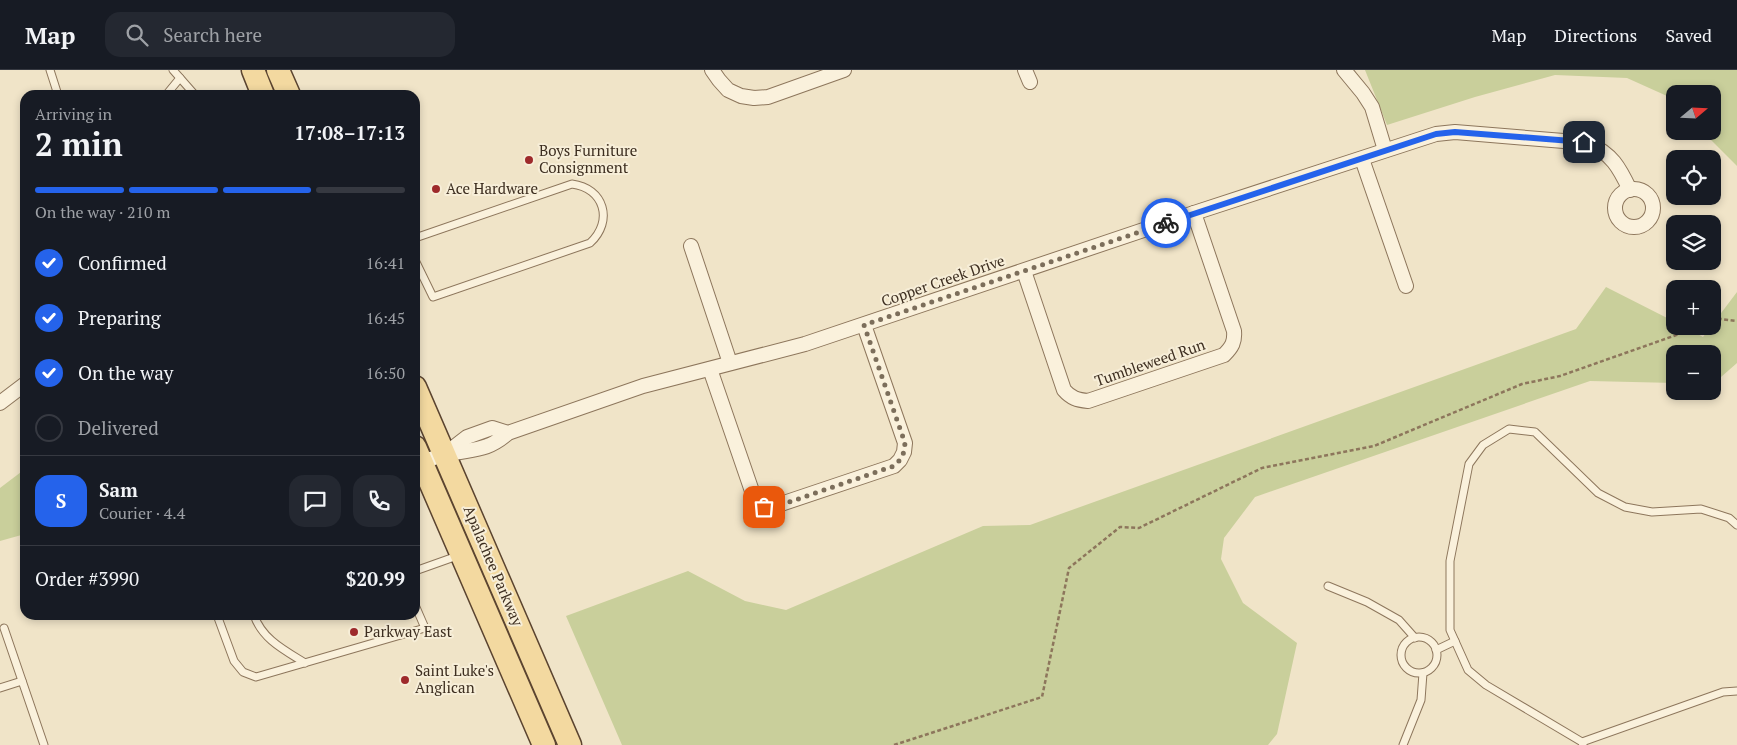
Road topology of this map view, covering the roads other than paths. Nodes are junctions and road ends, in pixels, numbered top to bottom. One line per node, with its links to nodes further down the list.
1 (50, 70): 9 (lane)
2 (173, 70): 8 (lane)
3 (253, 70): 12 (main road)
4 (278, 70): 13 (main road)
5 (712, 70): 6 (street)
6 (844, 70)
7 (1344, 70): 14 (street)
8 (180, 78): 10 (lane); 11 (lane)
9 (56, 90)
10 (170, 90)
11 (191, 90)
12 (261, 90)
13 (287, 90)
14 (1385, 150): 15 (street, Copper Creek Drive); 16 (street, Copper Creek Drive)
15 (1362, 159): 17 (street, Copper Creek Drive); 22 (street)
16 (1630, 190)
17 (1194, 213): 21 (street, Copper Creek Drive); 21 (street, Tumbleweed Run)
18 (420, 236): 20 (lane)
19 (691, 246): 24 (street)
20 (420, 270)
21 (1024, 271): 23 (street, Copper Creek Drive)
22 (1406, 286)
23 (864, 325): 24 (street, Copper Creek Drive); 25 (street)
24 (730, 363): 25 (street, Copper Creek Drive)
25 (710, 369): 30 (street, Copper Creek Drive)
26 (20, 388): 28 (street)
27 (420, 399): 30 (main road, Apalachee Parkway)
28 (0, 403)
29 (420, 455): 30 (street, Copper Creek Drive)
30 (444, 455): 51 (main road, Apalachee Parkway)
31 (420, 460): 33 (main road, Apalachee Parkway)
32 (1737, 525): 41 (lane)
33 (462, 554): 34 (lane); 50 (main road, Apalachee Parkway)
34 (420, 569)
35 (1328, 586): 40 (lane)
36 (420, 616): 43 (lane)
37 (219, 620): 43 (lane)
38 (255, 620): 43 (lane)
39 (4, 628): 45 (lane)
40 (1415, 638): 42 (lane); 44 (lane)
41 (1455, 640): 42 (lane); 48 (lane)
42 (1436, 650): 44 (lane)
43 (305, 663)
44 (1423, 673): 52 (lane)
45 (22, 681): 46 (lane); 49 (lane)
46 (0, 688)
47 (1737, 690): 48 (lane)
48 (1582, 744)
49 (44, 745)
50 (544, 745)
51 (570, 745)
52 (1403, 745)

